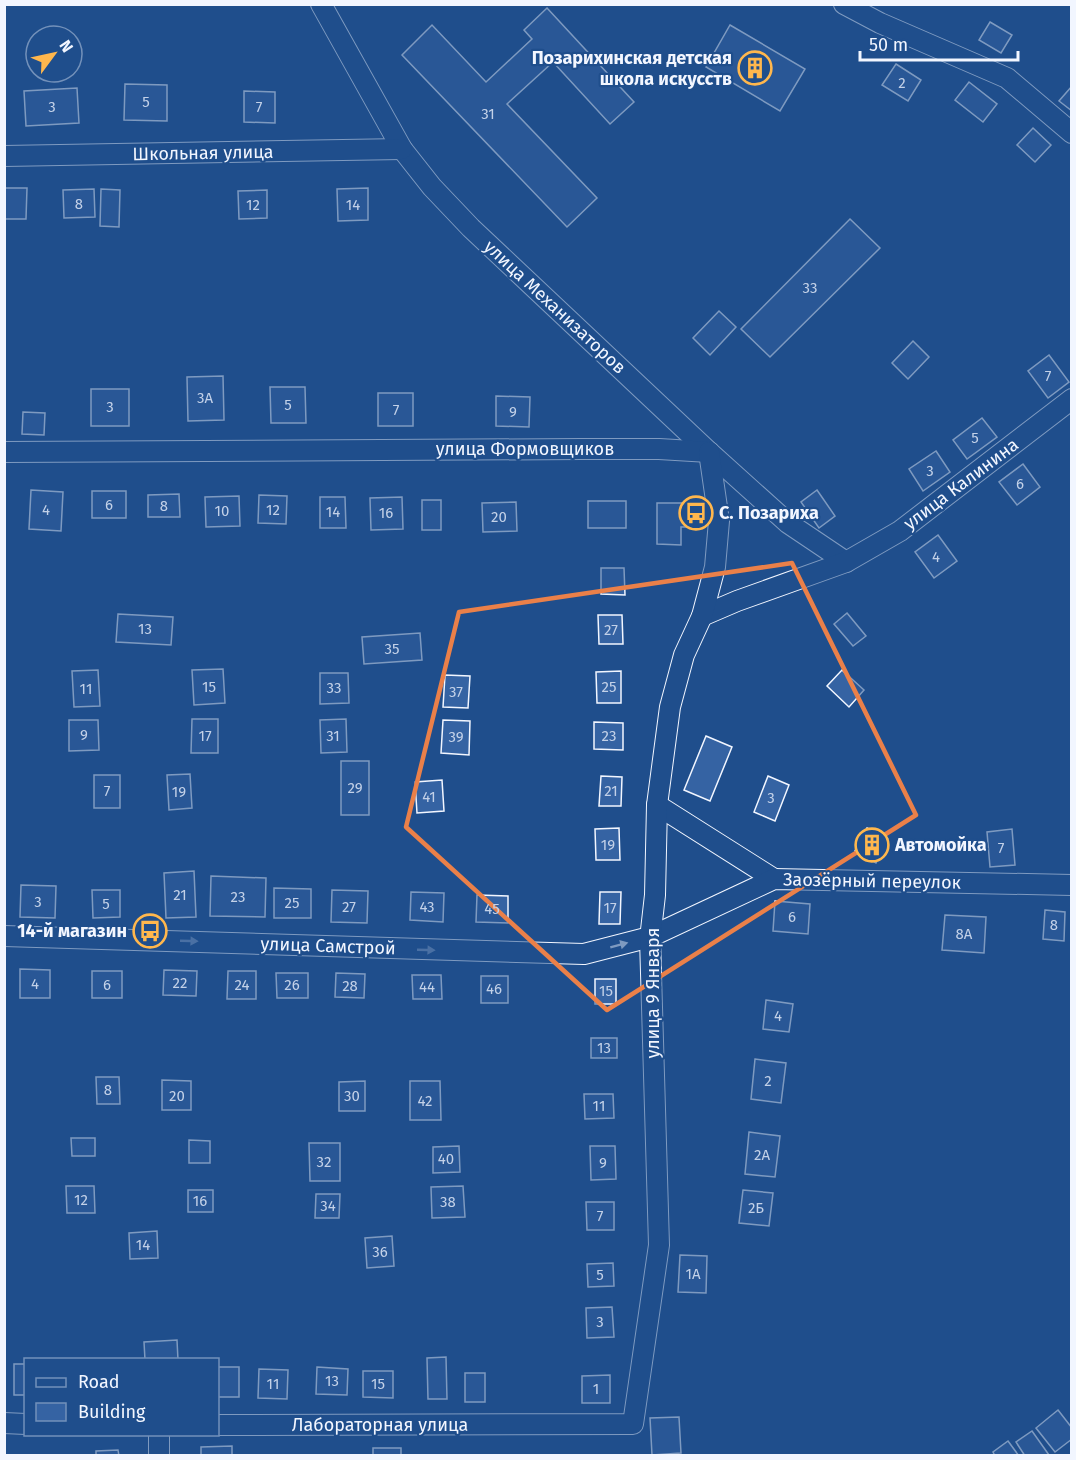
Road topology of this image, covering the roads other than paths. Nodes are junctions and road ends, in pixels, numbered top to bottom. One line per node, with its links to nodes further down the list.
1 (321, 4): 4 (street, улица Механизаторов)
2 (844, 4): 3 (street)
3 (1071, 133)
4 (402, 149): 5 (street, Школьная улица); 8 (street, улица Механизаторов)
5 (4, 156)
6 (1071, 399): 9 (street, улица Калинина)
7 (4, 452): 8 (street, улица Формовщиков)
8 (709, 452): 9 (street, улица Механизаторов); 10 (street, улица 9 Января)
9 (846, 562): 10 (street, улица Калинина)
10 (702, 616): 11 (street, улица 9 Января)
11 (657, 805): 12 (street); 15 (street, улица 9 Января)
12 (774, 879): 13 (street, Заозёрный переулок); 15 (street, Заозёрный переулок)
13 (1071, 885)
14 (4, 936): 15 (street, улица Самстрой, one-way to 15)
15 (650, 937): 18 (street, улица 9 Января)
16 (4, 1424): 17 (street)
17 (24, 1424)
18 (633, 1424): 19 (street, Лабораторная улица)
19 (219, 1425)
20 (159, 1436): 21 (street)
21 (159, 1455)

